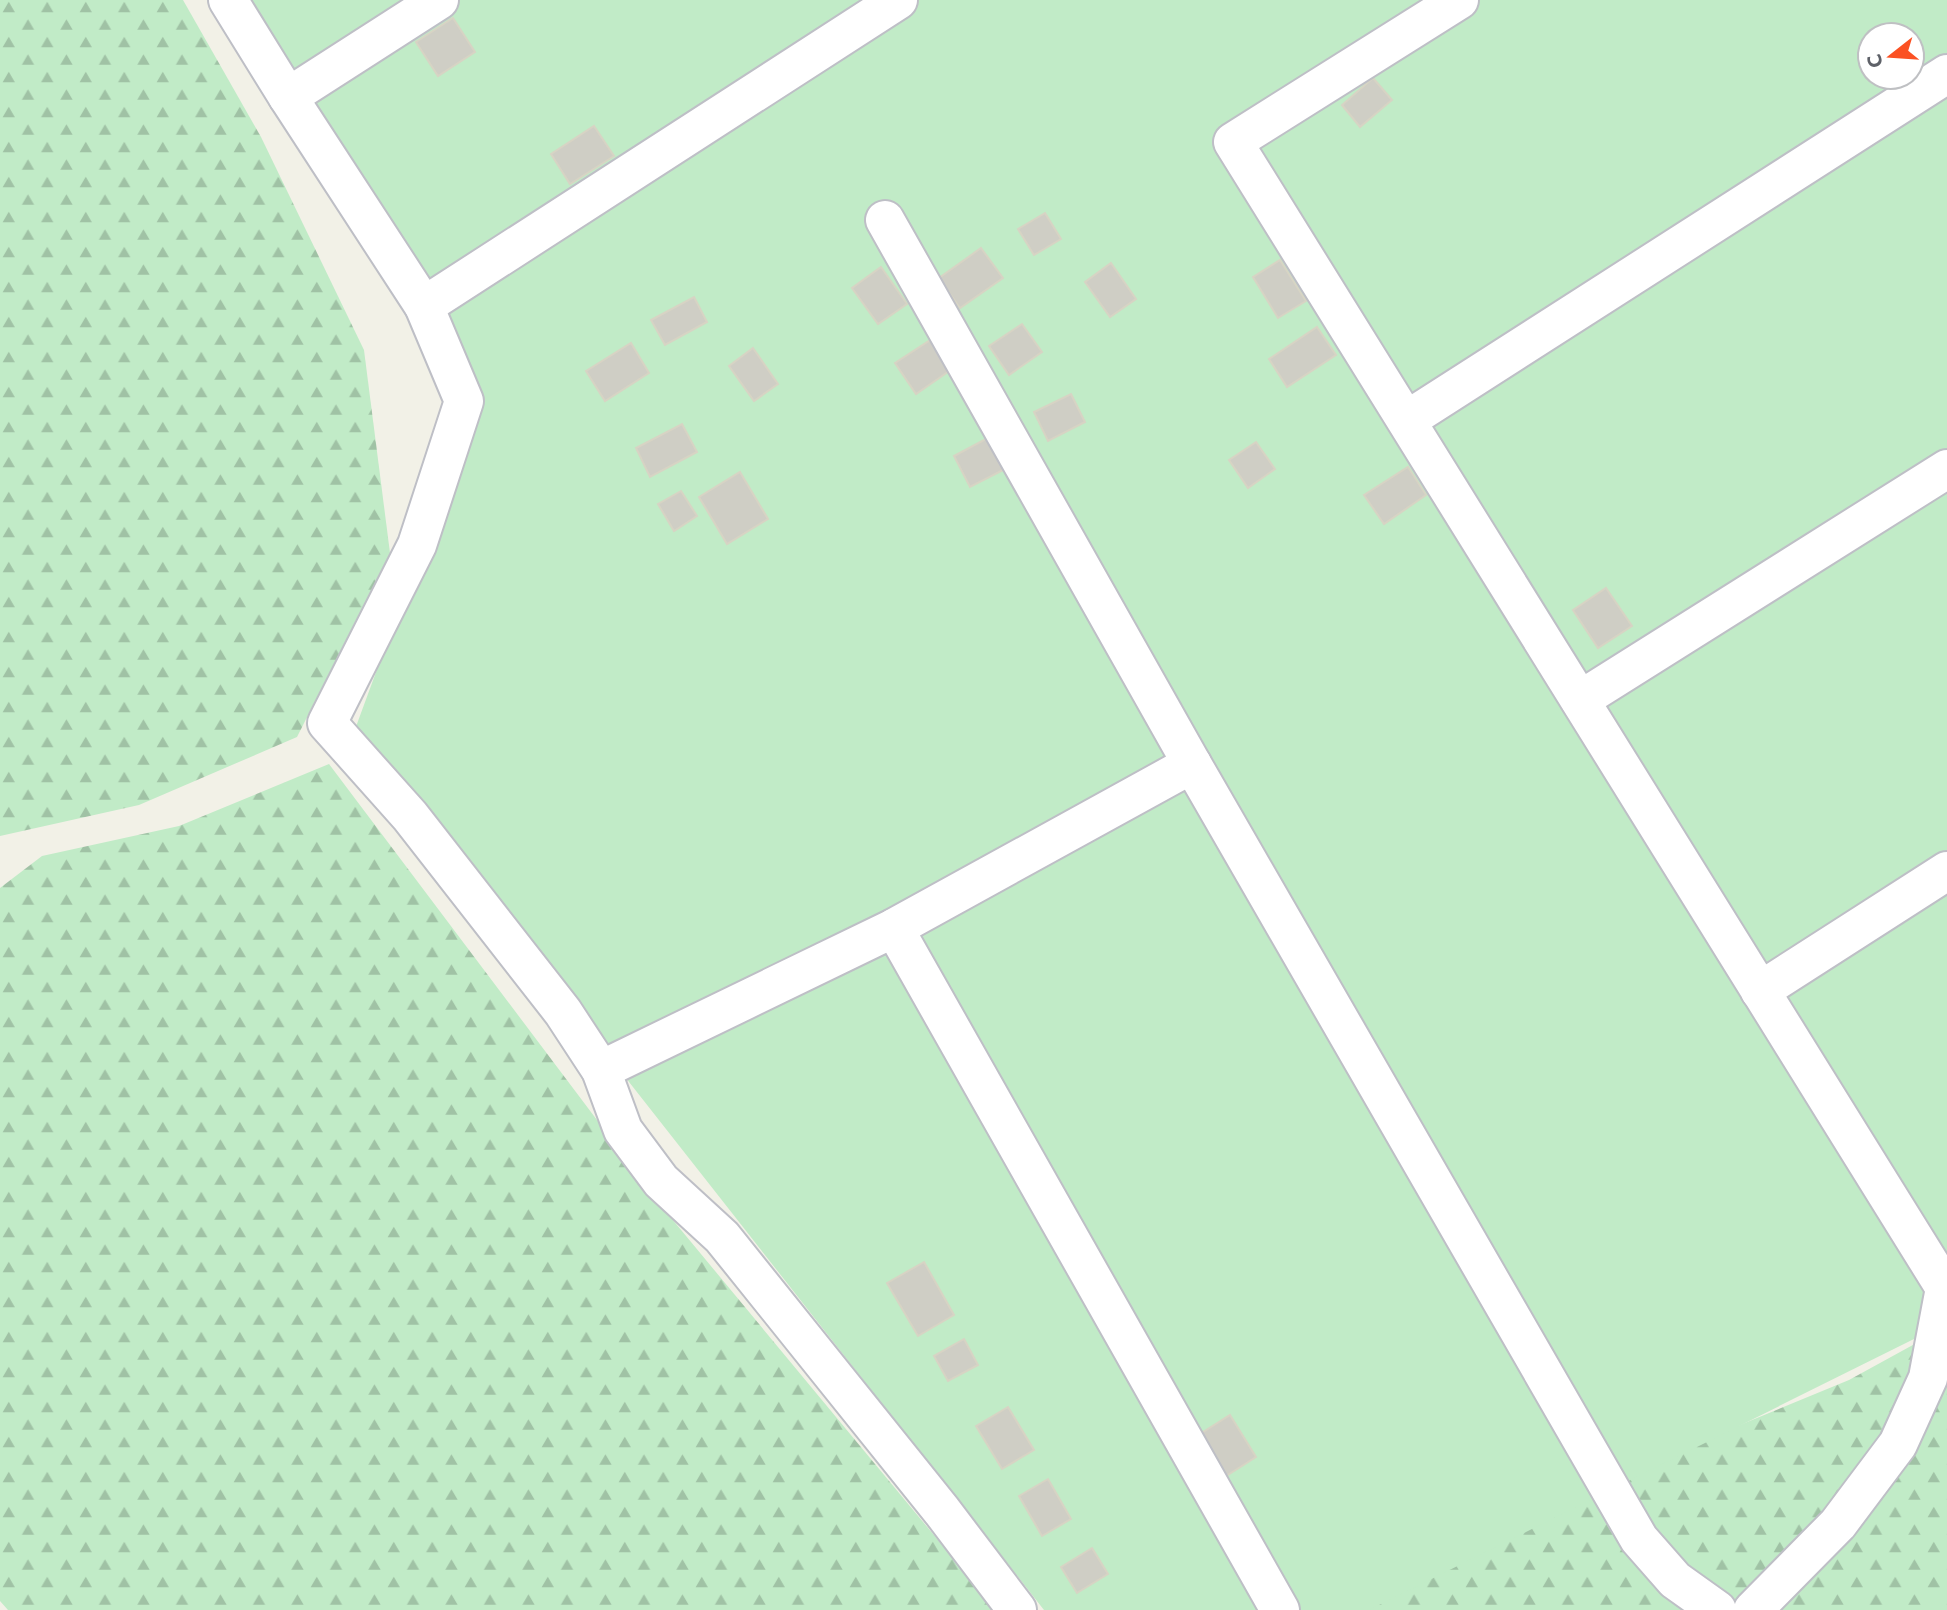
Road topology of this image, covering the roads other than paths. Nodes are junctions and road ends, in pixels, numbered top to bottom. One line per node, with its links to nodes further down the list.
1 (228, 0): 6 (street)
2 (439, 0): 6 (street)
3 (898, 0): 8 (street)
4 (1459, 0): 9 (street)
5 (1947, 74): 9 (street)
6 (288, 97): 8 (street)
7 (885, 220): 12 (street)
8 (424, 306): 16 (street)
9 (1407, 421): 11 (street)
10 (1947, 469): 11 (street)
11 (1580, 700): 15 (street)
12 (1192, 764): 14 (street); 20 (street)
13 (1947, 871): 15 (street)
14 (894, 928): 16 (street); 19 (street)
15 (1760, 991): 17 (street)
16 (601, 1070): 18 (street)
17 (1946, 1287): 21 (street)
18 (1017, 1610)
19 (1280, 1610)
20 (1717, 1610)
21 (1753, 1610)

